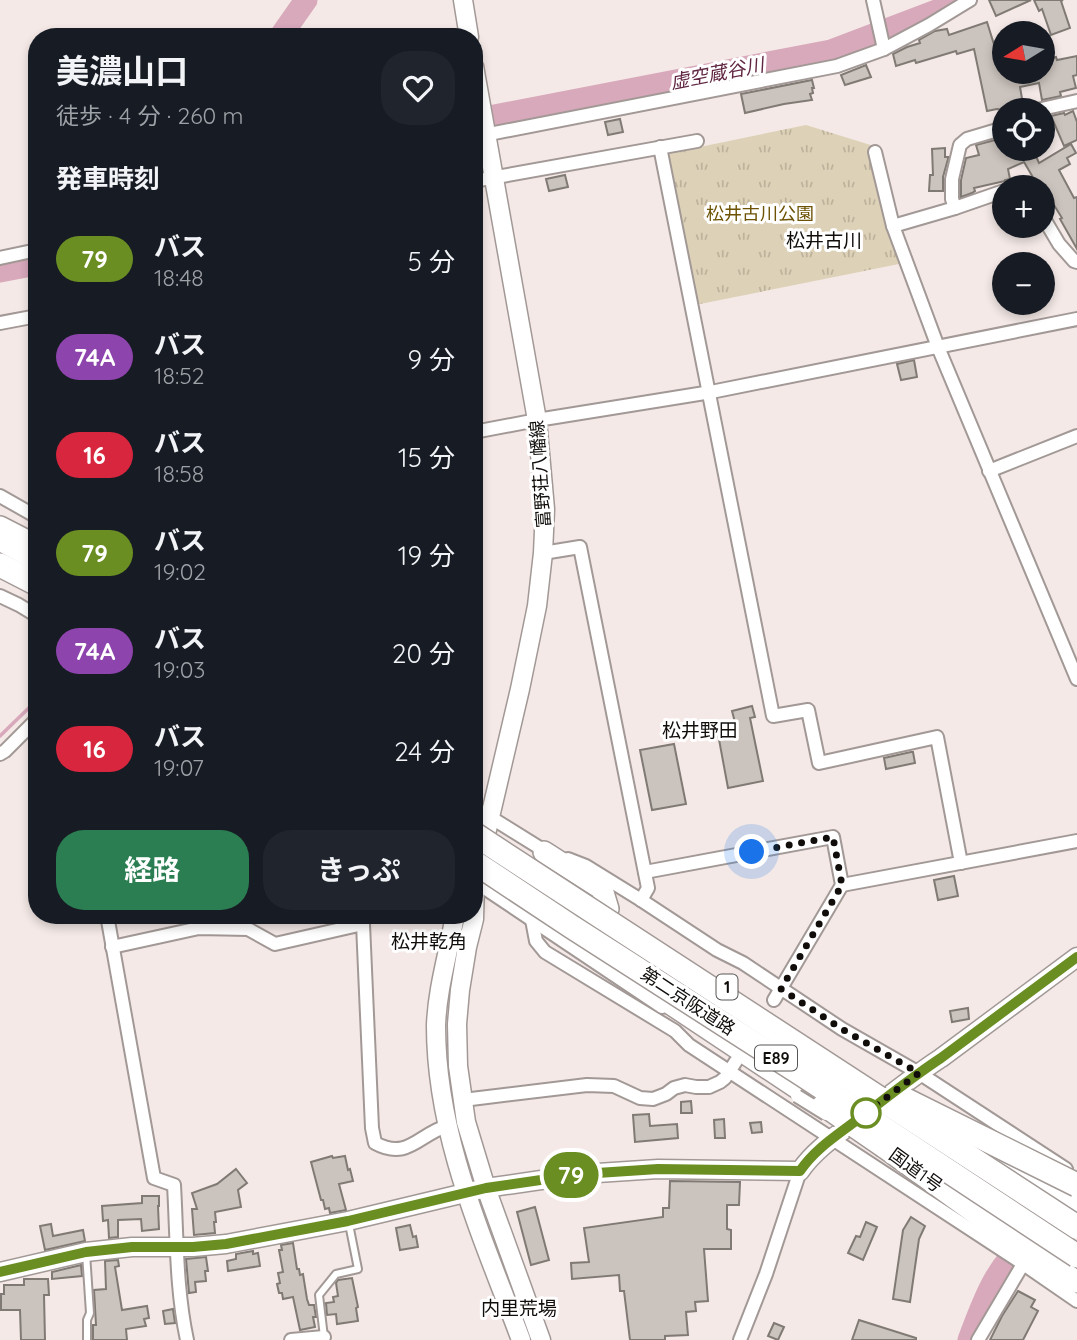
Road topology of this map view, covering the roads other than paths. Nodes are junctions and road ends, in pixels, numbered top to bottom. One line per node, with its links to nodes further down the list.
1 (463, 0): 4 (main road)
2 (873, 0): 5 (street)
3 (970, 0): 5 (street)
4 (468, 28)
5 (884, 49): 8 (street)
6 (1077, 101): 7 (street)
7 (1055, 106)
8 (483, 128)
9 (483, 132): 14 (main road, 富野荘八幡線)
10 (992, 132): 17 (street)
11 (697, 141): 12 (street)
12 (660, 147): 14 (street); 27 (street)
13 (875, 152): 18 (street)
14 (494, 177): 15 (street); 28 (main road, 富野荘八幡線)
15 (483, 179)
16 (992, 195): 17 (street)
17 (955, 208): 18 (street)
18 (893, 226): 26 (street)
19 (1055, 237): 22 (street)
20 (28, 252): 21 (street)
21 (0, 258)
22 (1077, 262)
23 (28, 318): 25 (street)
24 (1077, 320): 26 (street)
25 (0, 323)
26 (938, 347): 27 (street); 31 (street)
27 (708, 392): 28 (street); 54 (street)
28 (537, 420): 29 (street); 37 (main road, 富野荘八幡線)
29 (483, 430)
30 (1077, 436): 31 (street)
31 (989, 471): 45 (street)
32 (0, 496): 33 (street)
33 (28, 512)
34 (0, 527): 36 (highway)
35 (0, 539): 38 (highway)
36 (28, 541)
37 (543, 553): 48 (main road, 富野荘八幡線); 56 (street)
38 (28, 554)
39 (0, 565): 41 (highway)
40 (0, 575): 42 (highway)
41 (28, 579)
42 (28, 590)
43 (0, 596): 44 (street)
44 (28, 610)
45 (1077, 679)
46 (28, 728): 47 (street)
47 (0, 754)
48 (483, 801)
49 (483, 817): 53 (street)
50 (483, 818): 61 (highway, 1)
51 (483, 840): 70 (highway, 第二京阪道路 / E89, bridge)
52 (1077, 841): 54 (street)
53 (544, 852): 60 (street); 61 (highway)
54 (961, 863): 58 (street)
55 (483, 868): 86 (highway, 第二京阪道路 / E89, bridge)
56 (645, 872): 58 (street); 60 (street)
57 (483, 878): 76 (highway, 国道1号, bridge)
58 (842, 885): 69 (street)
59 (483, 887): 62 (street)
60 (641, 900): 69 (street)
61 (603, 906): 81 (highway, 1, bridge)
62 (532, 920): 71 (street); 76 (street, bridge)
63 (108, 924): 67 (street)
64 (363, 924): 67 (street); 74 (street)
65 (454, 924): 74 (main road)
66 (473, 924): 73 (main road, 富野荘八幡線)
67 (112, 947): 84 (street)
68 (1077, 957): 72 (main road)
69 (778, 994): 72 (street)
70 (816, 1056): 78 (highway, bridge); 83 (highway, 第二京阪道路 / E89, bridge)
71 (732, 1066): 73 (street); 75 (street)
72 (919, 1073): 75 (main road); 78 (street)
73 (463, 1100): 79 (main road, 富野荘八幡線)
74 (447, 1126): 80 (main road)
75 (832, 1139): 77 (main road); 87 (street)
76 (884, 1147): 87 (highway, 国道1号)
77 (800, 1171): 79 (main road); 97 (street)
78 (1075, 1176)
79 (486, 1188): 80 (main road); 96 (main road, 富野荘八幡線)
80 (466, 1192): 82 (main road); 95 (main road)
81 (1077, 1203)
82 (348, 1221): 84 (main road); 91 (lane)
83 (1077, 1227)
84 (178, 1246): 85 (main road); 93 (street)
85 (86, 1252): 88 (main road); 92 (lane)
86 (1077, 1256)
87 (1025, 1259): 89 (highway, 国道1号); 90 (street); 98 (street)
88 (0, 1272)
89 (1077, 1282)
90 (1077, 1301)
91 (324, 1337): 94 (street)
92 (87, 1340)
93 (187, 1340)
94 (292, 1340)
95 (521, 1340)
96 (541, 1340)
97 (740, 1340)
98 (978, 1340)

